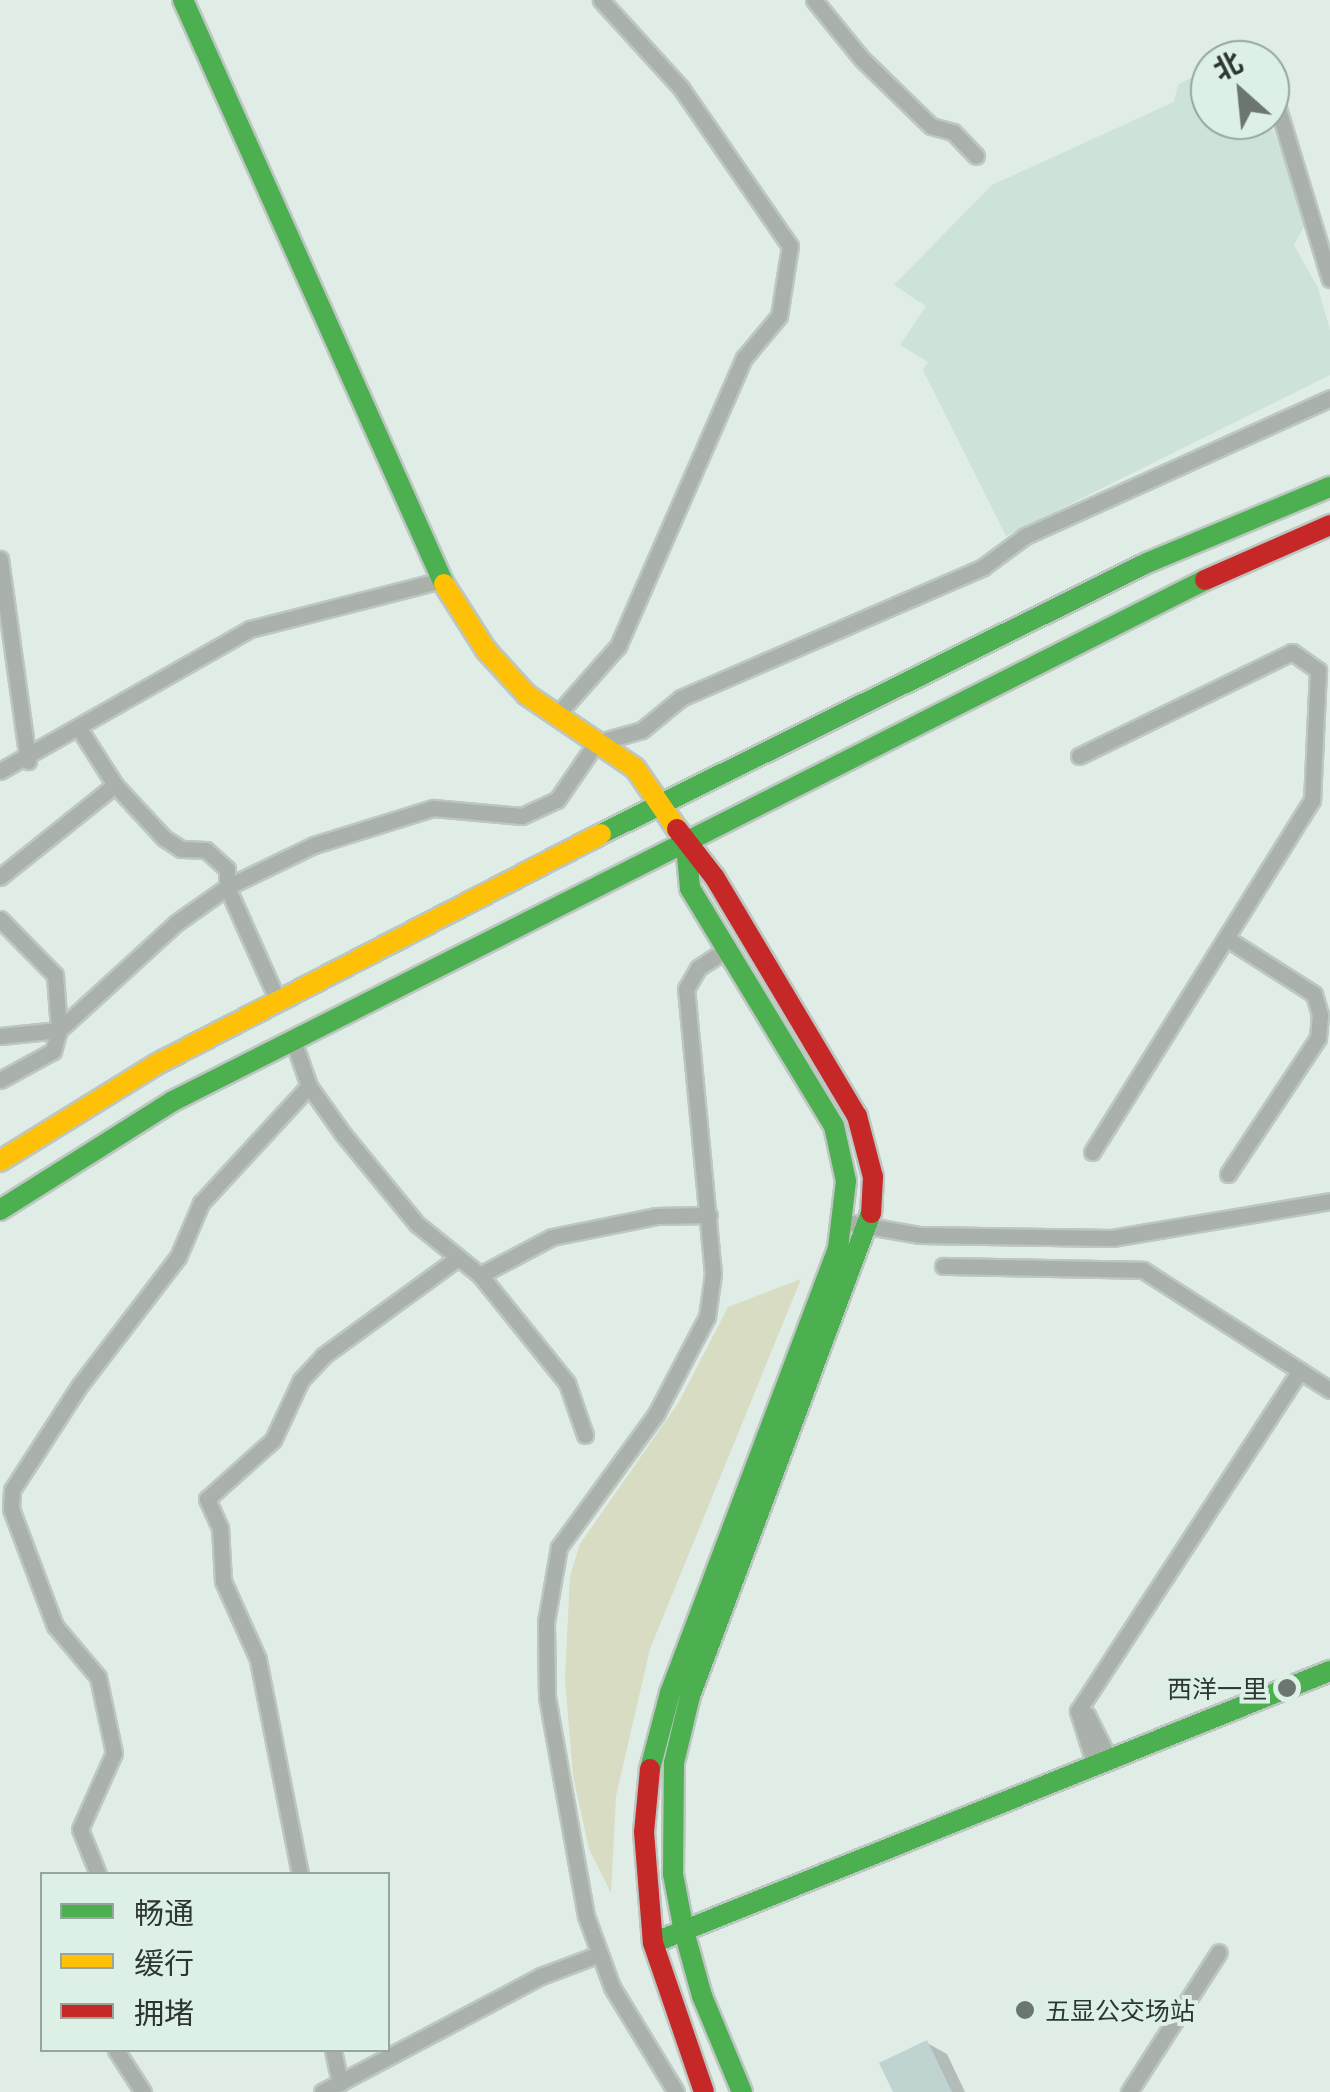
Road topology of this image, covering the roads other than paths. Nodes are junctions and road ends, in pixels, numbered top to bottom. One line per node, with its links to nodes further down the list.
1 (183, 0): 11 (main road)
2 (601, 0): 12 (street)
3 (814, 0): 5 (street)
4 (1288, 140): 6 (street)
5 (976, 156)
6 (1330, 279)
7 (1330, 398): 14 (street)
8 (1329, 486): 20 (main road)
9 (1325, 529): 22 (main road)
10 (0, 560): 16 (street)
11 (442, 580): 12 (main road); 13 (street)
12 (556, 716): 14 (main road)
13 (80, 730): 16 (street); 18 (street)
14 (596, 743): 20 (main road); 24 (street)
15 (1079, 756): 19 (street)
16 (28, 761): 17 (street)
17 (0, 771)
18 (115, 785): 23 (street); 24 (street)
19 (1312, 800): 21 (street); 26 (street)
20 (662, 802): 22 (main road); 28 (main road)
21 (1330, 803)
22 (686, 846): 27 (main road); 31 (main road); 41 (main road)
23 (0, 877)
24 (227, 887): 28 (street); 29 (street)
25 (0, 919): 29 (street)
26 (1226, 938): 34 (street); 36 (street)
27 (724, 951): 39 (street); 40 (main road)
28 (278, 1001): 35 (main road)
29 (59, 1030): 30 (street); 32 (street)
30 (0, 1036)
31 (293, 1040): 33 (street); 38 (main road)
32 (0, 1080)
33 (310, 1086): 42 (street); 50 (street)
34 (1092, 1152)
35 (0, 1160)
36 (1228, 1174)
37 (1330, 1200): 41 (street)
38 (0, 1210)
39 (709, 1215): 44 (street); 55 (street)
40 (846, 1222): 41 (street); 53 (main road)
41 (870, 1226): 52 (main road)
42 (458, 1258): 44 (street); 51 (street)
43 (943, 1266): 45 (street)
44 (480, 1275): 47 (street)
45 (1300, 1371): 46 (street); 49 (street)
46 (1330, 1390)
47 (585, 1435)
48 (1330, 1671): 49 (main road)
49 (1102, 1762): 52 (main road)
50 (97, 1872)
51 (300, 1872)
52 (684, 1931): 53 (main road); 63 (main road)
53 (653, 1943): 62 (main road)
54 (1219, 1952): 64 (street)
55 (597, 1955): 58 (street); 61 (street)
56 (117, 2052): 59 (street)
57 (334, 2052): 58 (street)
58 (340, 2083): 60 (street)
59 (142, 2092)
60 (322, 2092)
61 (676, 2092)
62 (704, 2092)
63 (742, 2092)
64 (1129, 2092)

